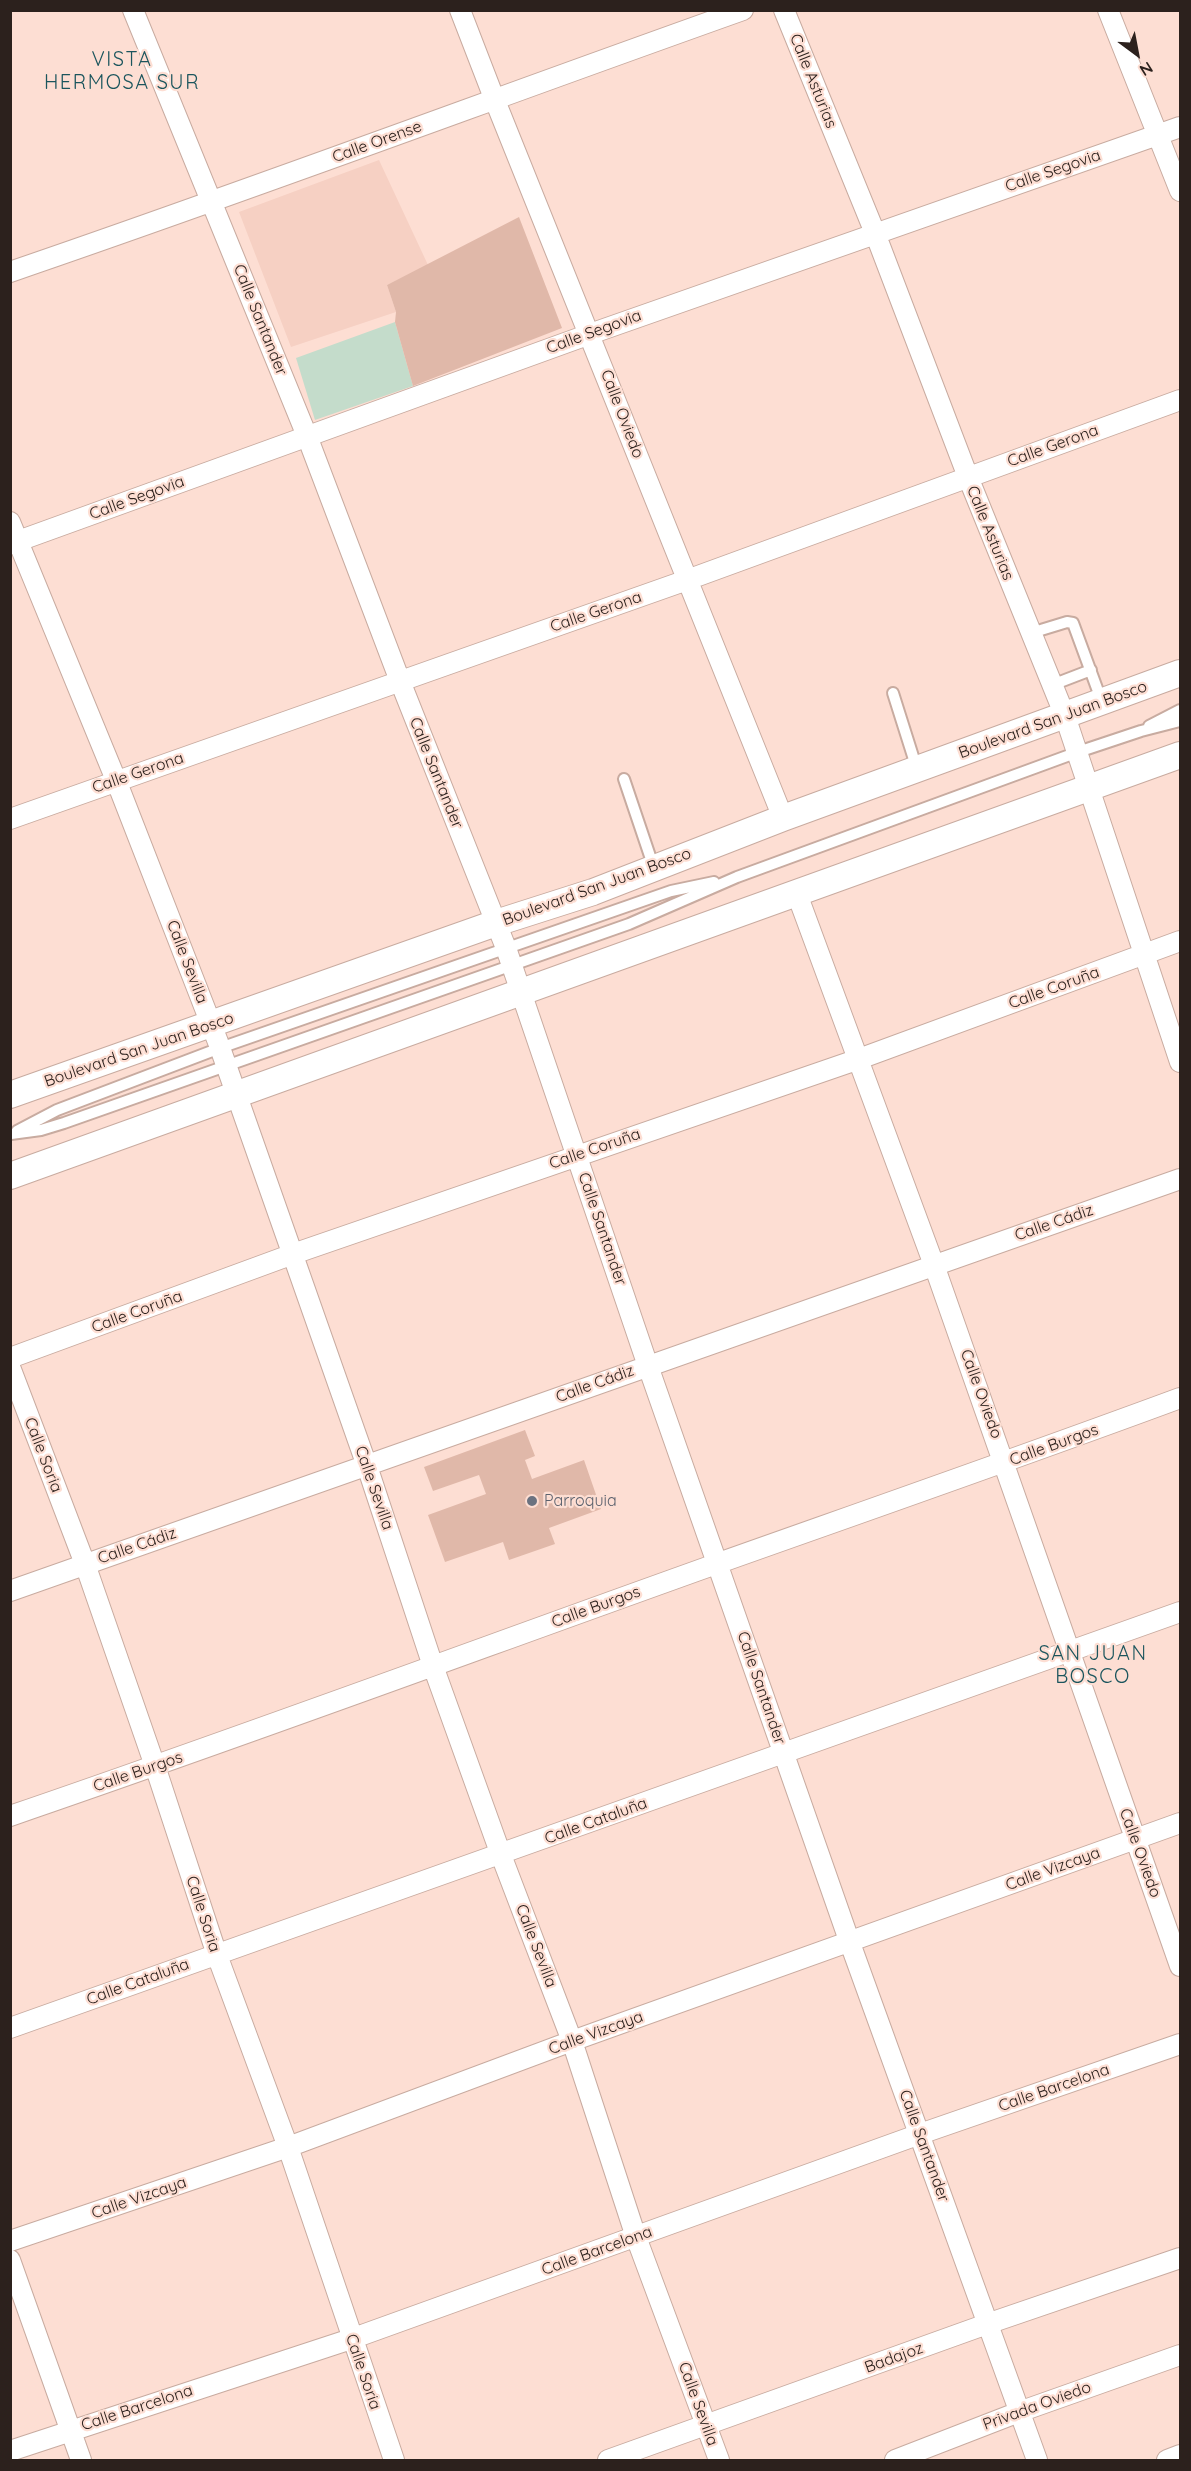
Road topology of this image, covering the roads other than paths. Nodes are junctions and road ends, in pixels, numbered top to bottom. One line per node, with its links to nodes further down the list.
1 (133, 10): 10 (street, Calle Santander)
2 (460, 10): 6 (street, Calle Oviedo)
3 (743, 10): 6 (street, Calle Orense)
4 (784, 10): 11 (street, Calle Asturias)
5 (1110, 11): 8 (street)
6 (494, 98): 10 (street, Calle Orense); 13 (street, Calle Oviedo)
7 (1180, 127): 8 (street, Calle Segovia)
8 (1157, 135): 9 (street); 11 (street, Calle Segovia)
9 (1180, 191)
10 (212, 203): 12 (street, Calle Orense); 15 (street, Calle Santander)
11 (875, 233): 13 (street, Calle Segovia); 16 (street, Calle Asturias)
12 (10, 272)
13 (590, 333): 15 (street, Calle Segovia); 19 (street, Calle Oviedo)
14 (1180, 400): 16 (street, Calle Gerona)
15 (307, 436): 18 (street, Calle Segovia); 23 (street, Calle Santander)
16 (968, 477): 19 (street, Calle Gerona); 20 (street, Calle Asturias)
17 (10, 522): 18 (street, Calle Sevilla)
18 (15, 543): 35 (street, Calle Sevilla)
19 (687, 580): 23 (street, Calle Gerona); 37 (street, Calle Oviedo)
20 (1031, 633): 21 (lane); 24 (street, Calle Asturias)
21 (1091, 670): 24 (lane); 26 (lane)
22 (1180, 673): 26 (street, Boulevard San Juan Bosco)
23 (400, 681): 35 (street, Calle Gerona); 42 (street, Calle Santander)
24 (1052, 685): 28 (street, Calle Asturias)
25 (893, 693): 33 (lane)
26 (1102, 702): 28 (street, Boulevard San Juan Bosco)
27 (1180, 710): 30 (lane)
28 (1065, 716): 31 (street, Calle Asturias); 33 (street, Boulevard San Juan Bosco)
29 (1180, 721): 30 (lane)
30 (1141, 730): 31 (lane)
31 (1078, 753): 36 (street, Calle Asturias); 40 (lane)
32 (1180, 755): 36 (street)
33 (918, 769): 37 (street, Boulevard San Juan Bosco)
34 (624, 779): 39 (lane)
35 (116, 780): 38 (street, Calle Gerona); 47 (street, Calle Sevilla)
36 (1090, 787): 41 (street); 44 (street, Calle Asturias)
37 (783, 818): 39 (street, Boulevard San Juan Bosco)
38 (10, 819)
39 (654, 868): 42 (street, Boulevard San Juan Bosco)
40 (737, 877): 45 (lane); 45 (lane)
41 (797, 894): 46 (street); 48 (street, Calle Oviedo)
42 (496, 923): 45 (street, Calle Santander); 47 (street, Boulevard San Juan Bosco)
43 (1180, 942): 44 (street, Calle Coruña)
44 (1144, 955): 48 (street, Calle Coruña); 49 (street, Calle Asturias)
45 (509, 957): 46 (street, Calle Santander); 47 (lane); 50 (lane)
46 (520, 991): 52 (street); 54 (street, Calle Santander)
47 (216, 1036): 50 (street, Calle Sevilla); 51 (street, Boulevard San Juan Bosco); 53 (lane)
48 (859, 1059): 54 (street, Calle Coruña); 58 (street, Calle Oviedo)
49 (1180, 1062)
50 (226, 1068): 52 (street, Calle Sevilla); 53 (lane)
51 (10, 1095)
52 (236, 1095): 55 (street); 57 (street, Calle Sevilla)
53 (11, 1134)
54 (577, 1155): 57 (street, Calle Coruña); 60 (street, Calle Santander)
55 (10, 1176)
56 (1180, 1179): 58 (street, Calle Cádiz)
57 (293, 1254): 59 (street, Calle Coruña); 64 (street, Calle Sevilla)
58 (934, 1265): 60 (street, Calle Cádiz); 63 (street, Calle Oviedo)
59 (10, 1358)
60 (648, 1366): 64 (street, Calle Cádiz); 65 (street, Calle Santander)
61 (10, 1367): 66 (street, Calle Soria)
62 (1180, 1398): 63 (street, Calle Burgos)
63 (1005, 1463): 65 (street, Calle Burgos); 69 (street, Calle Oviedo)
64 (367, 1466): 66 (street, Calle Cádiz); 70 (street, Calle Sevilla)
65 (718, 1563): 70 (street, Calle Burgos); 71 (street, Calle Santander)
66 (85, 1564): 67 (street, Calle Cádiz); 72 (street, Calle Soria)
67 (10, 1591)
68 (1180, 1612): 69 (street, Calle Cataluña)
69 (1069, 1651): 71 (street, Calle Cataluña); 75 (street, Calle Oviedo)
70 (433, 1666): 72 (street, Calle Burgos); 76 (street, Calle Sevilla)
71 (783, 1753): 76 (street, Calle Cataluña); 77 (street, Calle Santander)
72 (155, 1766): 73 (street, Calle Burgos); 78 (street, Calle Soria)
73 (10, 1816)
74 (1180, 1823): 75 (street, Calle Vizcaya)
75 (1135, 1839): 77 (street, Calle Vizcaya); 79 (street, Calle Oviedo)
76 (501, 1855): 78 (street, Calle Cataluña); 81 (street, Calle Sevilla)
77 (850, 1943): 81 (street, Calle Vizcaya); 83 (street, Calle Santander)
78 (217, 1954): 80 (street, Calle Cataluña); 84 (street, Calle Soria)
79 (1180, 1966)
80 (10, 2028)
81 (572, 2041): 84 (street, Calle Vizcaya); 85 (street, Calle Sevilla)
82 (1180, 2044): 83 (street, Calle Barcelona)
83 (920, 2134): 85 (street, Calle Barcelona); 89 (street, Calle Santander)
84 (288, 2147): 86 (street, Calle Vizcaya); 90 (street, Calle Soria)
85 (636, 2237): 90 (street, Calle Barcelona); 93 (street, Calle Sevilla)
86 (10, 2241)
87 (1180, 2258): 89 (street, Badajoz)
88 (10, 2260): 94 (street)
89 (987, 2324): 92 (street, Calle Santander); 93 (street, Badajoz)
90 (351, 2339): 94 (street, Calle Barcelona); 98 (street, Calle Soria)
91 (1180, 2355): 92 (street, Privada Oviedo)
92 (1019, 2412): 101 (street, Privada Oviedo); 102 (street, Calle Santander)
93 (706, 2426): 99 (street, Badajoz); 100 (street, Calle Sevilla)
94 (70, 2430): 95 (street, Calle Barcelona); 97 (street)
95 (10, 2451)
96 (1180, 2455): 103 (street)
97 (81, 2460)
98 (394, 2460)
99 (608, 2460)
100 (719, 2460)
101 (895, 2460)
102 (1037, 2460)
103 (1167, 2460)

